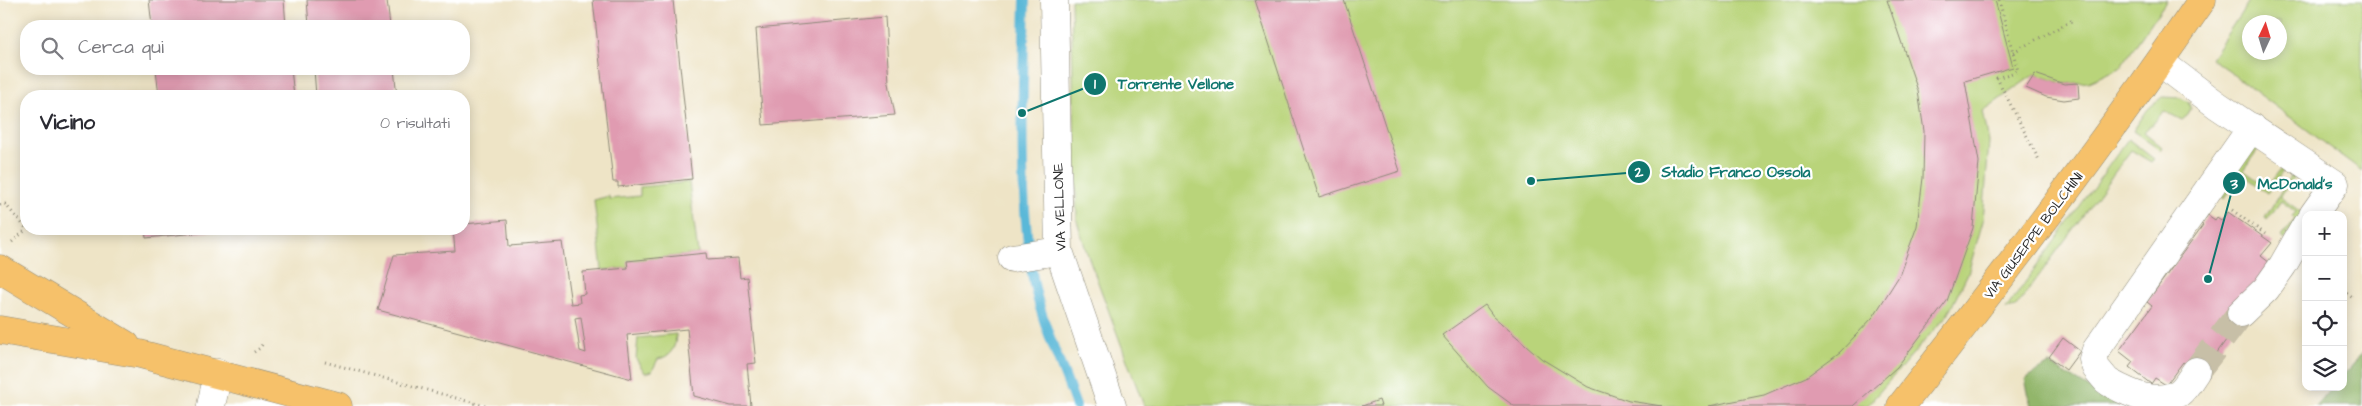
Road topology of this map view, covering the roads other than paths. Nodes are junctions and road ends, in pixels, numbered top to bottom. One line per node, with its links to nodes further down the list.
1 (1054, 0): 7 (street, VIA VELLONE)
2 (2202, 0): 3 (main road, VIA GIUSEPPE BOLCHINI)
3 (2160, 62): 4 (street); 18 (main road, VIA GIUSEPPE BOLCHINI)
4 (2252, 127): 5 (street); 13 (street)
5 (2316, 211)
6 (2302, 233): 10 (street)
7 (1059, 251): 8 (street); 17 (street, VIA VELLONE)
8 (1012, 258)
9 (0, 269): 12 (main road)
10 (2241, 313)
11 (0, 330): 12 (main road)
12 (140, 354): 14 (main road)
13 (2196, 372)
14 (218, 373): 15 (street); 16 (main road)
15 (211, 406)
16 (338, 406)
17 (1112, 406)
18 (1901, 406)

